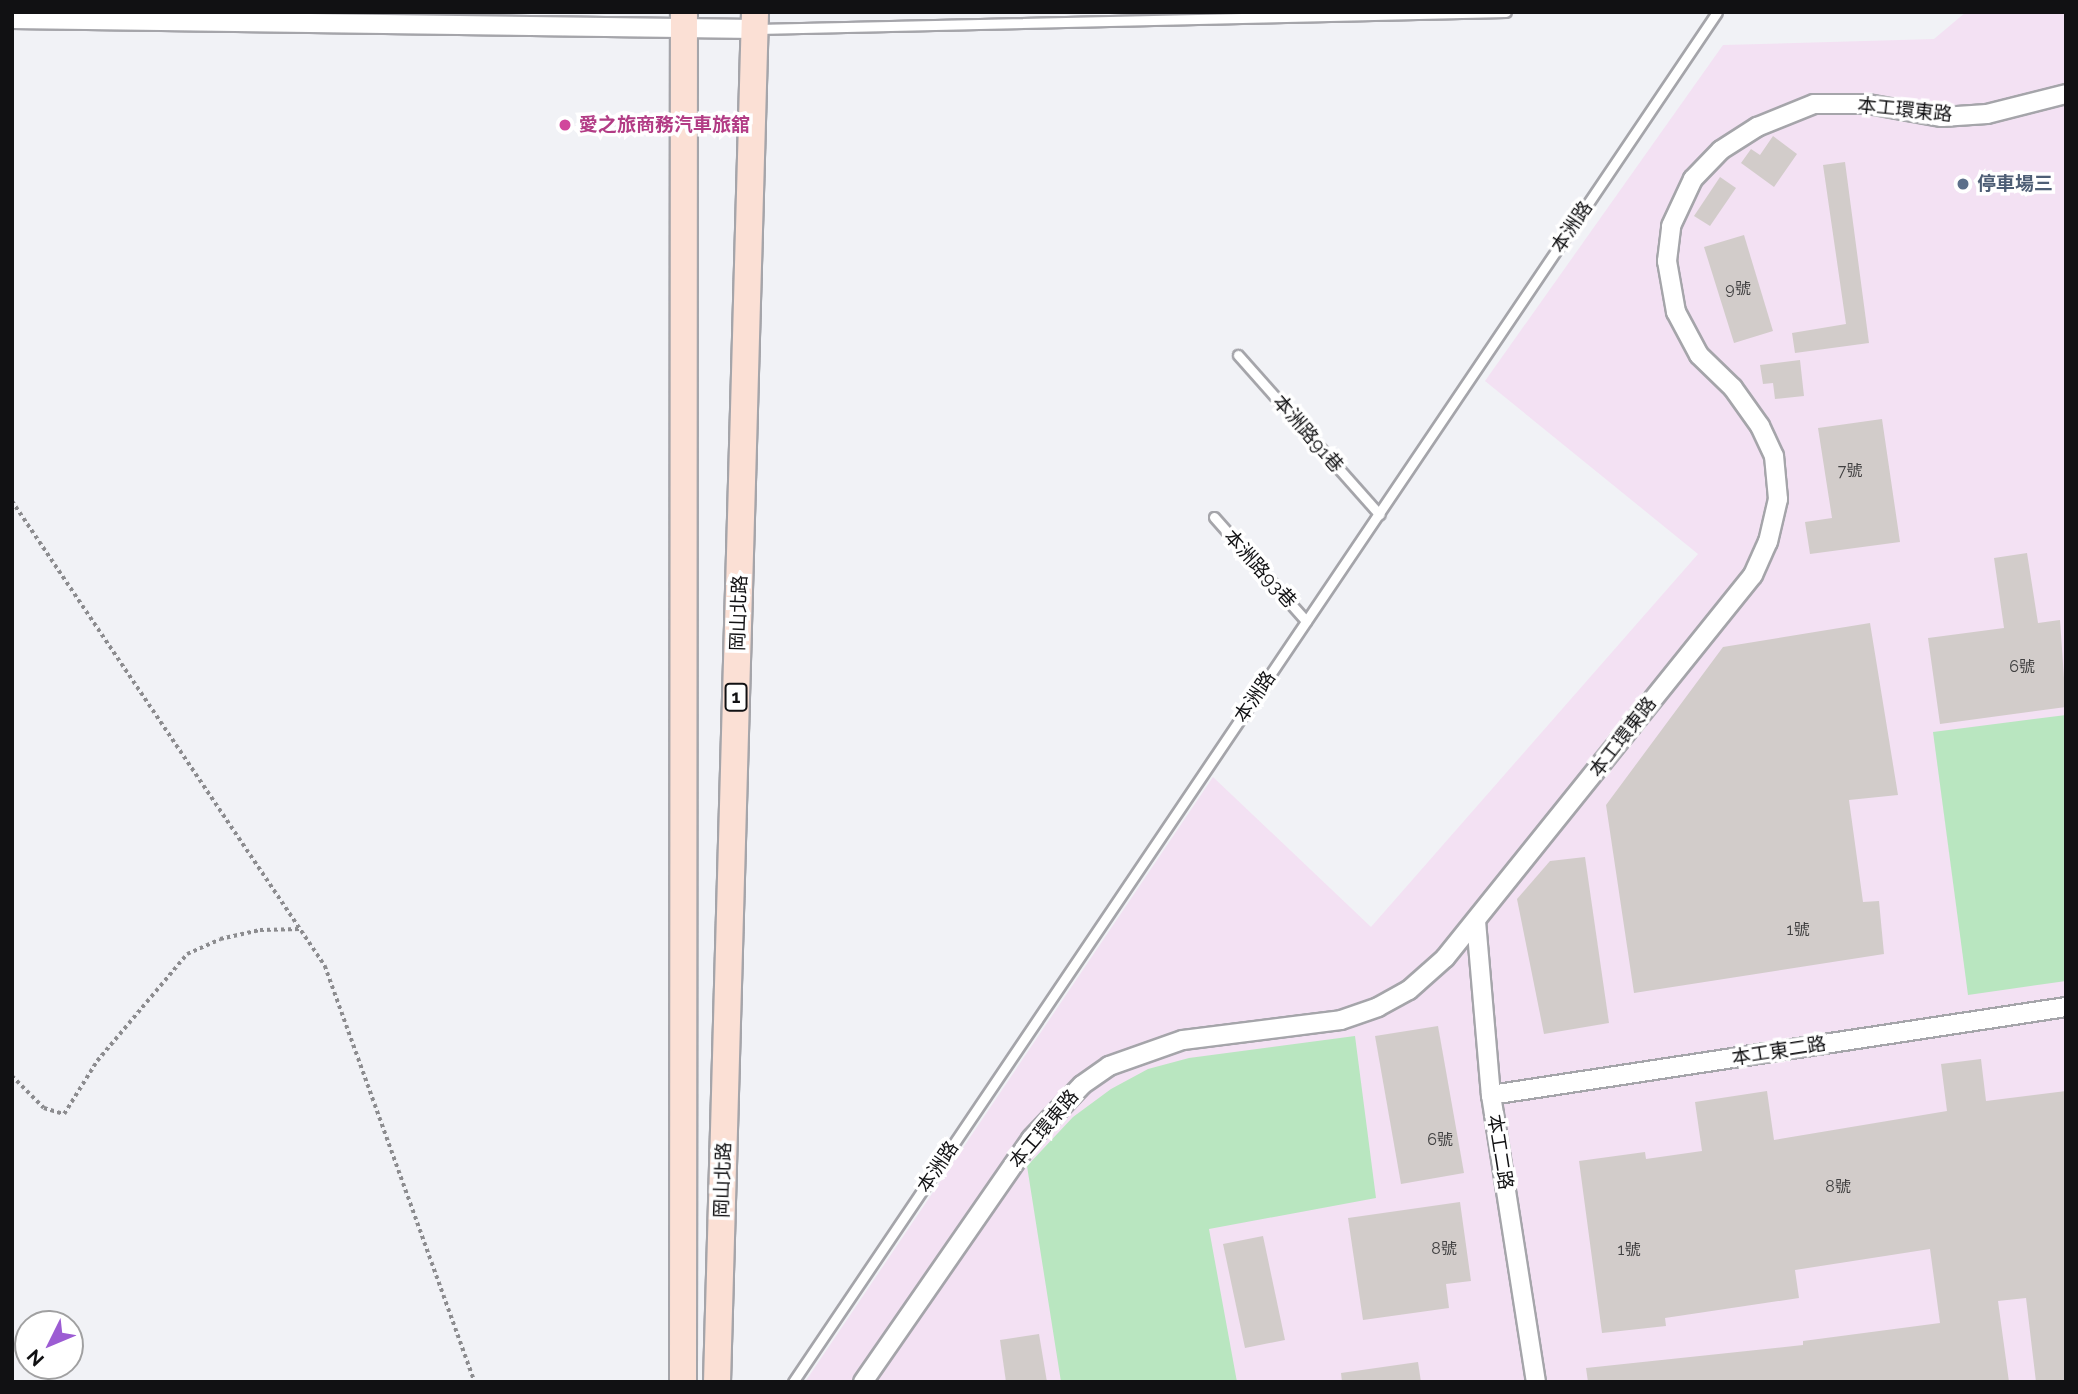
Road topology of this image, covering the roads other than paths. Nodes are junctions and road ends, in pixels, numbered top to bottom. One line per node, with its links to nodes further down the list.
1 (1506, 12): 7 (lane)
2 (1717, 12): 10 (lane, 本洲路)
3 (124, 17): 4 (street); 5 (street)
4 (424, 17): 6 (street)
5 (12, 19)
6 (684, 20): 7 (street); 16 (main road, 岡山北路)
7 (755, 21): 17 (main road, 岡山北路 / 1)
8 (2066, 94): 13 (street, 本工環東路)
9 (1238, 355): 10 (lane, 本洲路91巷)
10 (1379, 514): 12 (lane, 本洲路)
11 (1214, 517): 12 (lane, 本洲路93巷)
12 (1306, 621): 18 (lane, 本洲路)
13 (1476, 921): 15 (street, 本工二路); 19 (street, 本工環東路)
14 (2066, 1007): 15 (street, 本工東二路)
15 (1491, 1095): 20 (street, 本工二路)
16 (683, 1382)
17 (717, 1382)
18 (793, 1382)
19 (863, 1382)
20 (1536, 1382)

